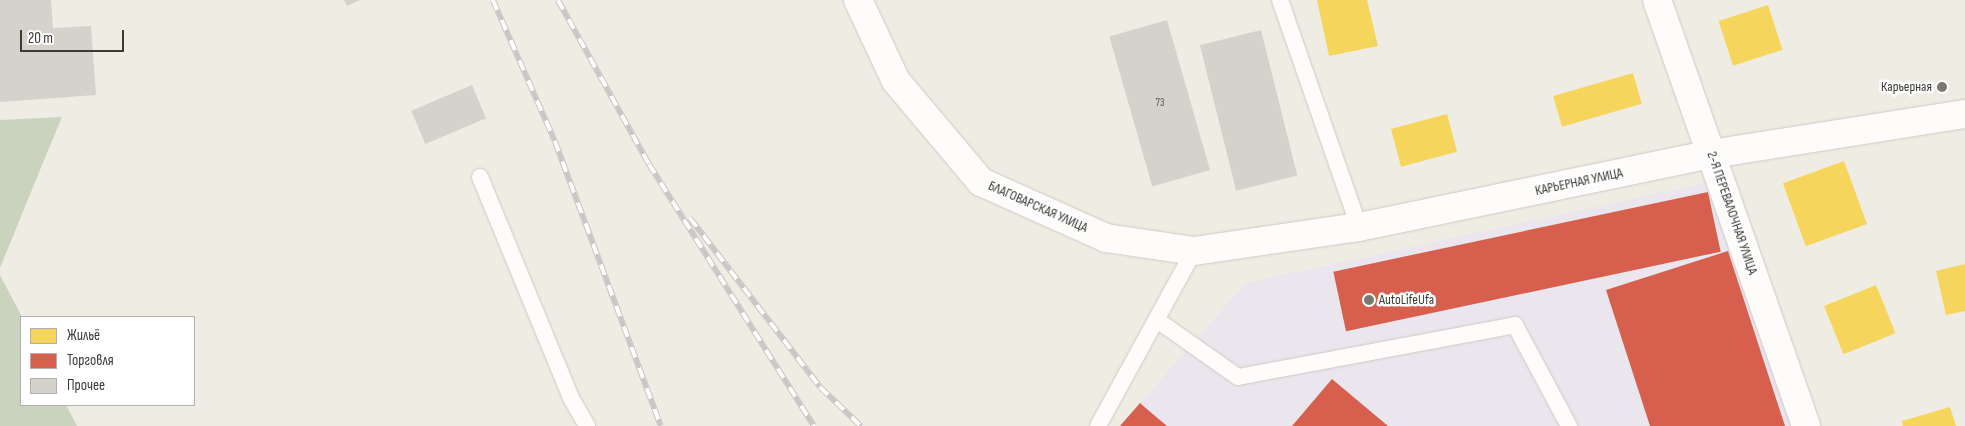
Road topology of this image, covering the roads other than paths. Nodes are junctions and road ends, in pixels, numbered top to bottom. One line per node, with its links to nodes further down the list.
1 (858, 0): 8 (street, БЛАГОВАРСКАЯ УЛИЦА)
2 (1280, 0): 7 (lane)
3 (1657, 0): 5 (street, 2-Я ПЕРЕВАЛОЧНАЯ УЛИЦА)
4 (1965, 114): 5 (street, КАРЬЕРНАЯ УЛИЦА)
5 (1712, 154): 7 (street, КАРЬЕРНАЯ УЛИЦА); 13 (street, 2-Я ПЕРЕВАЛОЧНАЯ УЛИЦА)
6 (480, 177): 10 (lane)
7 (1359, 227): 8 (street, КАРЬЕРНАЯ УЛИЦА)
8 (1194, 251): 9 (lane)
9 (1157, 320): 11 (lane); 12 (lane)
10 (588, 426)
11 (1098, 426)
12 (1569, 426)
13 (1806, 426)

